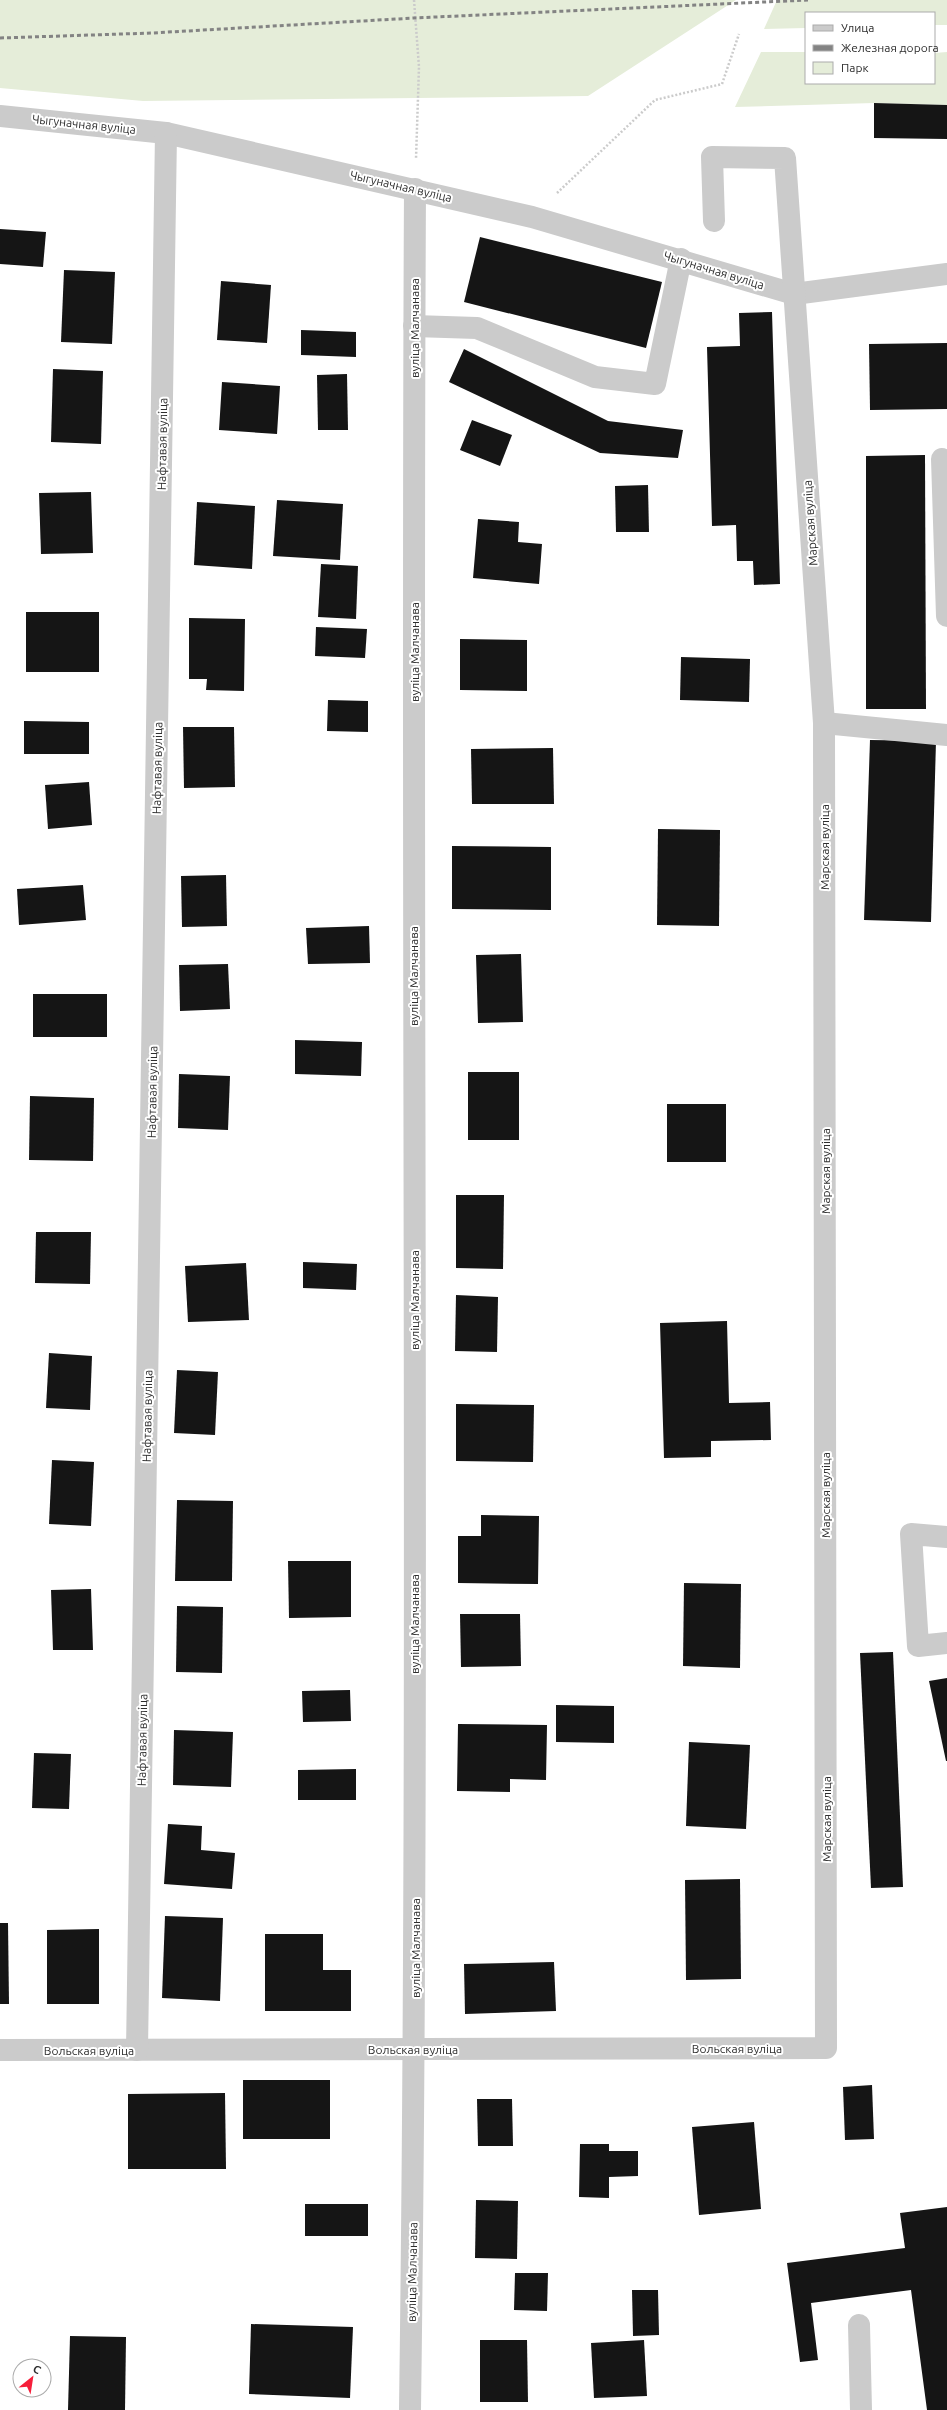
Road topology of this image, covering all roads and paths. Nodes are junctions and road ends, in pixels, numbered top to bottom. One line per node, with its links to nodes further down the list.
1 (414, 0): 5 (path)
2 (739, 34): 6 (path)
3 (0, 116): 4 (street, Чыгуначная вуліца)
4 (166, 133): 5 (street, Чыгуначная вуліца); 21 (street, Нафтавая вуліца)
5 (415, 189): 6 (street, Чыгуначная вуліца); 11 (street, вуліца Малчанава)
6 (532, 217): 8 (street, Чыгуначная вуліца)
7 (714, 221): 10 (street, Марская вуліца)
8 (681, 259): 10 (street, Чыгуначная вуліца); 11 (street)
9 (947, 274): 10 (street)
10 (794, 294): 14 (street, Марская вуліца)
11 (414, 326): 19 (street, вуліца Малчанава)
12 (942, 459): 13 (street)
13 (947, 616)
14 (824, 724): 15 (street); 18 (street, Марская вуліца)
15 (947, 735)
16 (947, 1537): 17 (street)
17 (947, 1643)
18 (826, 2048): 19 (street, Вольская вуліца)
19 (415, 2049): 21 (street, Вольская вуліца); 23 (street, вуліца Малчанава)
20 (0, 2050): 21 (street, Вольская вуліца)
21 (138, 2050)
22 (859, 2325): 24 (street)
23 (410, 2410)
24 (861, 2410)

